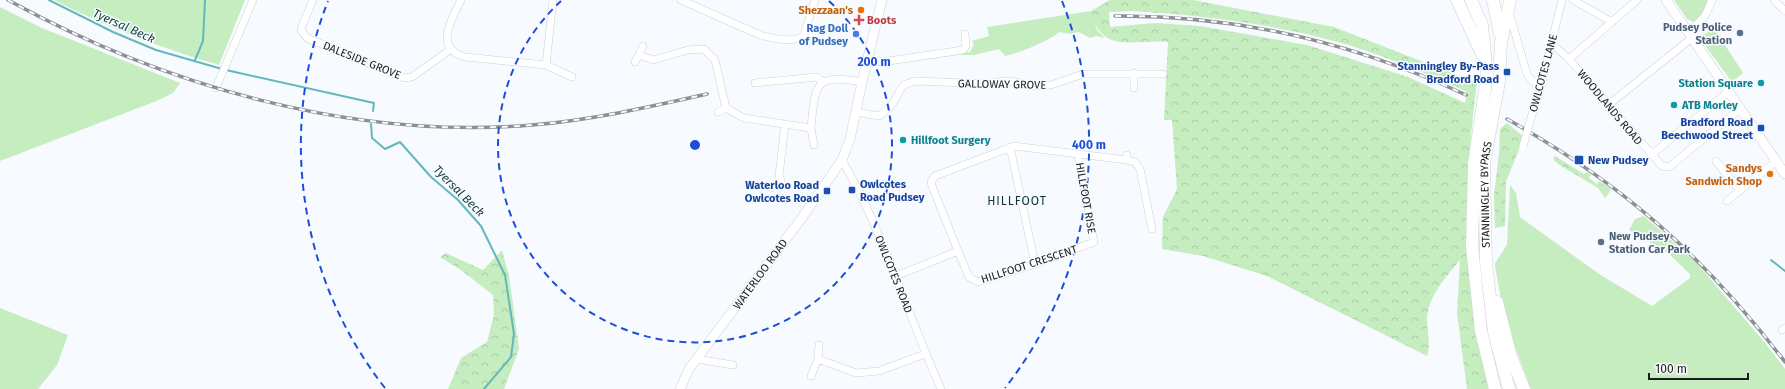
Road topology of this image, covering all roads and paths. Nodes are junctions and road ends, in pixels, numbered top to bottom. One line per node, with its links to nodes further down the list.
1 (253, 0): 39 (street)
2 (314, 0): 25 (street, DALESIDE GROVE)
3 (461, 0): 25 (street)
4 (553, 0): 31 (street)
5 (681, 0): 6 (street)
6 (815, 0)
7 (882, 0): 28 (main road, WATERLOO ROAD)
8 (1457, 0): 29 (highway)
9 (1494, 0): 16 (highway); 22 (highway)
10 (1562, 0): 23 (street, OWLCOTES LANE)
11 (1573, 0): 19 (street)
12 (1637, 0): 19 (street)
13 (1666, 0): 21 (main road)
14 (1712, 0): 21 (street)
15 (1774, 0): 18 (street)
16 (1469, 2): 29 (highway, STANNINGLEY BYPASS)
17 (1509, 5): 22 (highway, STANNINGLEY BYPASS); 38 (street)
18 (1785, 11)
19 (1612, 22): 27 (street)
20 (965, 34): 28 (street)
21 (1691, 35): 41 (main road); 42 (street)
22 (1501, 43): 61 (highway, STANNINGLEY BYPASS)
23 (1552, 43): 27 (street, WOODLANDS ROAD); 38 (street, OWLCOTES LANE)
24 (643, 46): 26 (street)
25 (451, 49): 31 (street)
26 (639, 55): 30 (street); 43 (street)
27 (1569, 59): 42 (street, WOODLANDS ROAD)
28 (867, 60): 36 (main road, WATERLOO ROAD)
29 (1486, 60): 75 (highway, STANNINGLEY BYPASS)
30 (634, 62)
31 (546, 65): 34 (street)
32 (1134, 73): 33 (street, GALLOWAY GROVE); 40 (street); 46 (street, GALLOWAY GROVE)
33 (1163, 74)
34 (572, 77)
35 (822, 82): 36 (street); 37 (street); 48 (street)
36 (862, 82): 46 (main road, WATERLOO ROAD)
37 (755, 83)
38 (1541, 86): 50 (street, OWLCOTES LANE, bridge)
39 (216, 88)
40 (1134, 88)
41 (1728, 92): 44 (main road); 53 (street)
42 (1608, 105): 53 (street, WOODLANDS ROAD)
43 (726, 108): 45 (street); 47 (street)
44 (1740, 109): 53 (street, WOODLANDS ROAD); 56 (main road)
45 (718, 112)
46 (856, 112): 54 (main road, WATERLOO ROAD)
47 (785, 124): 48 (street); 58 (street)
48 (811, 128): 49 (street)
49 (814, 145)
50 (1523, 146)
51 (1010, 148): 52 (street); 64 (street, HILLFOOT CRESCENT); 65 (street)
52 (1078, 155): 62 (street); 63 (street, HILLFOOT RISE)
53 (1651, 155)
54 (842, 160): 66 (street, OWLCOTES ROAD); 69 (main road, WATERLOO ROAD)
55 (1716, 161): 59 (street)
56 (1776, 161): 57 (main road); 59 (street)
57 (1785, 174)
58 (770, 188)
59 (1740, 191): 60 (street)
60 (1727, 201)
61 (1485, 219): 76 (highway, STANNINGLEY BYPASS); 77 (highway)
62 (1152, 229)
63 (1094, 242): 65 (street, HILLFOOT CRESCENT)
64 (958, 251): 65 (street, HILLFOOT CRESCENT); 66 (street)
65 (1036, 264)
66 (896, 276): 68 (street, OWLCOTES ROAD)
67 (819, 345): 70 (street)
68 (925, 354): 70 (street); 74 (street, OWLCOTES ROAD)
69 (697, 359): 71 (street); 73 (main road, WATERLOO ROAD)
70 (818, 359): 72 (street)
71 (733, 365)
72 (811, 376)
73 (680, 389)
74 (941, 389)
75 (1495, 389)
76 (1509, 389)
77 (1524, 389)

